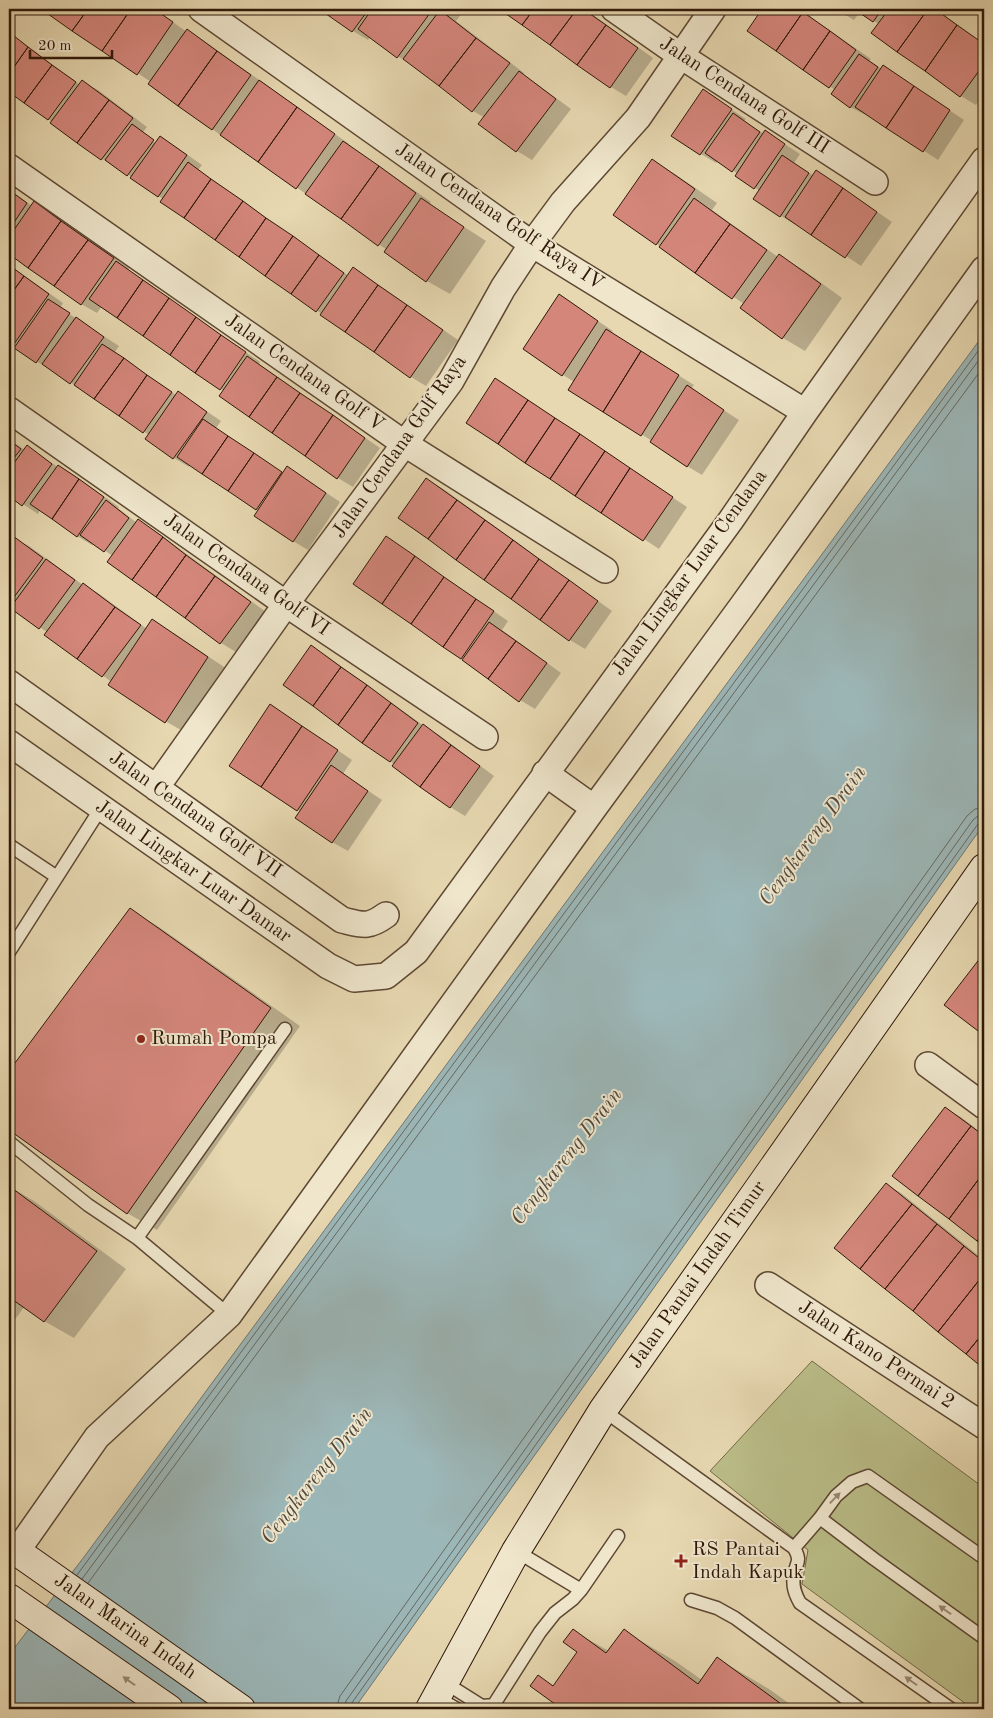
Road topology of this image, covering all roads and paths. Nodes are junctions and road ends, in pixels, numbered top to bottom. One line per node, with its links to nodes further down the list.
1 (201, 9): 8 (street, Jalan Cendana Golf Raya IV)
2 (614, 9): 4 (street, Jalan Cendana Golf III)
3 (712, 9): 4 (street, Jalan Cendana Golf Raya)
4 (681, 56): 7 (street, Jalan Cendana Golf III); 8 (street, Jalan Cendana Golf Raya)
5 (984, 160): 11 (street, Jalan Lingkar Luar Cendana)
6 (9, 167): 12 (street, Jalan Cendana Golf V)
7 (875, 182)
8 (532, 244): 11 (street, Jalan Cendana Golf Raya IV); 12 (street, Jalan Cendana Golf Raya)
9 (984, 269): 21 (street)
10 (9, 410): 14 (street, Jalan Cendana Golf VI)
11 (805, 412): 18 (street, Jalan Lingkar Luar Cendana)
12 (405, 444): 13 (street, Jalan Cendana Golf V); 14 (street, Jalan Cendana Golf Raya)
13 (605, 570)
14 (286, 604): 16 (street, Jalan Cendana Golf VI); 19 (street, Jalan Cendana Golf Raya)
15 (9, 683): 19 (street, Jalan Cendana Golf VII)
16 (486, 737)
17 (9, 743): 20 (street, Jalan Lingkar Luar Damar)
18 (545, 773): 21 (street); 27 (street, Jalan Lingkar Luar Cendana)
19 (156, 788): 25 (street, Jalan Cendana Golf VII)
20 (101, 808): 24 (lane); 27 (street, Jalan Lingkar Luar Damar)
21 (594, 808): 34 (street)
22 (9, 845): 24 (lane)
23 (984, 868): 35 (street, Jalan Pantai Indah Timur)
24 (57, 877): 26 (lane)
25 (386, 915)
26 (9, 952)
27 (386, 976)
28 (284, 1029): 32 (lane)
29 (928, 1065): 30 (street)
30 (984, 1106)
31 (9, 1142): 32 (lane)
32 (137, 1238): 34 (lane)
33 (768, 1284): 36 (street, Jalan Kano Permai 2)
34 (230, 1315): 41 (street)
35 (602, 1410): 39 (lane); 40 (street, Jalan Pantai Indah Timur)
36 (984, 1426)
37 (820, 1518): 39 (lane); 42 (lane, one-way to 42); 46 (lane, one-way to 37)
38 (618, 1536): 43 (lane)
39 (794, 1548): 53 (lane, one-way to 39)
40 (516, 1551): 43 (lane); 47 (street, Jalan Pantai Indah Timur)
41 (12, 1552): 50 (street, Jalan Marina Indah)
42 (984, 1558)
43 (581, 1590): 48 (lane)
44 (692, 1600): 52 (lane)
45 (15, 1602): 49 (street, one-way to 45)
46 (984, 1638)
47 (438, 1699): 48 (lane); 51 (lane)
48 (493, 1707)
49 (169, 1709)
50 (241, 1709)
51 (472, 1709)
52 (860, 1709)
53 (951, 1709)

